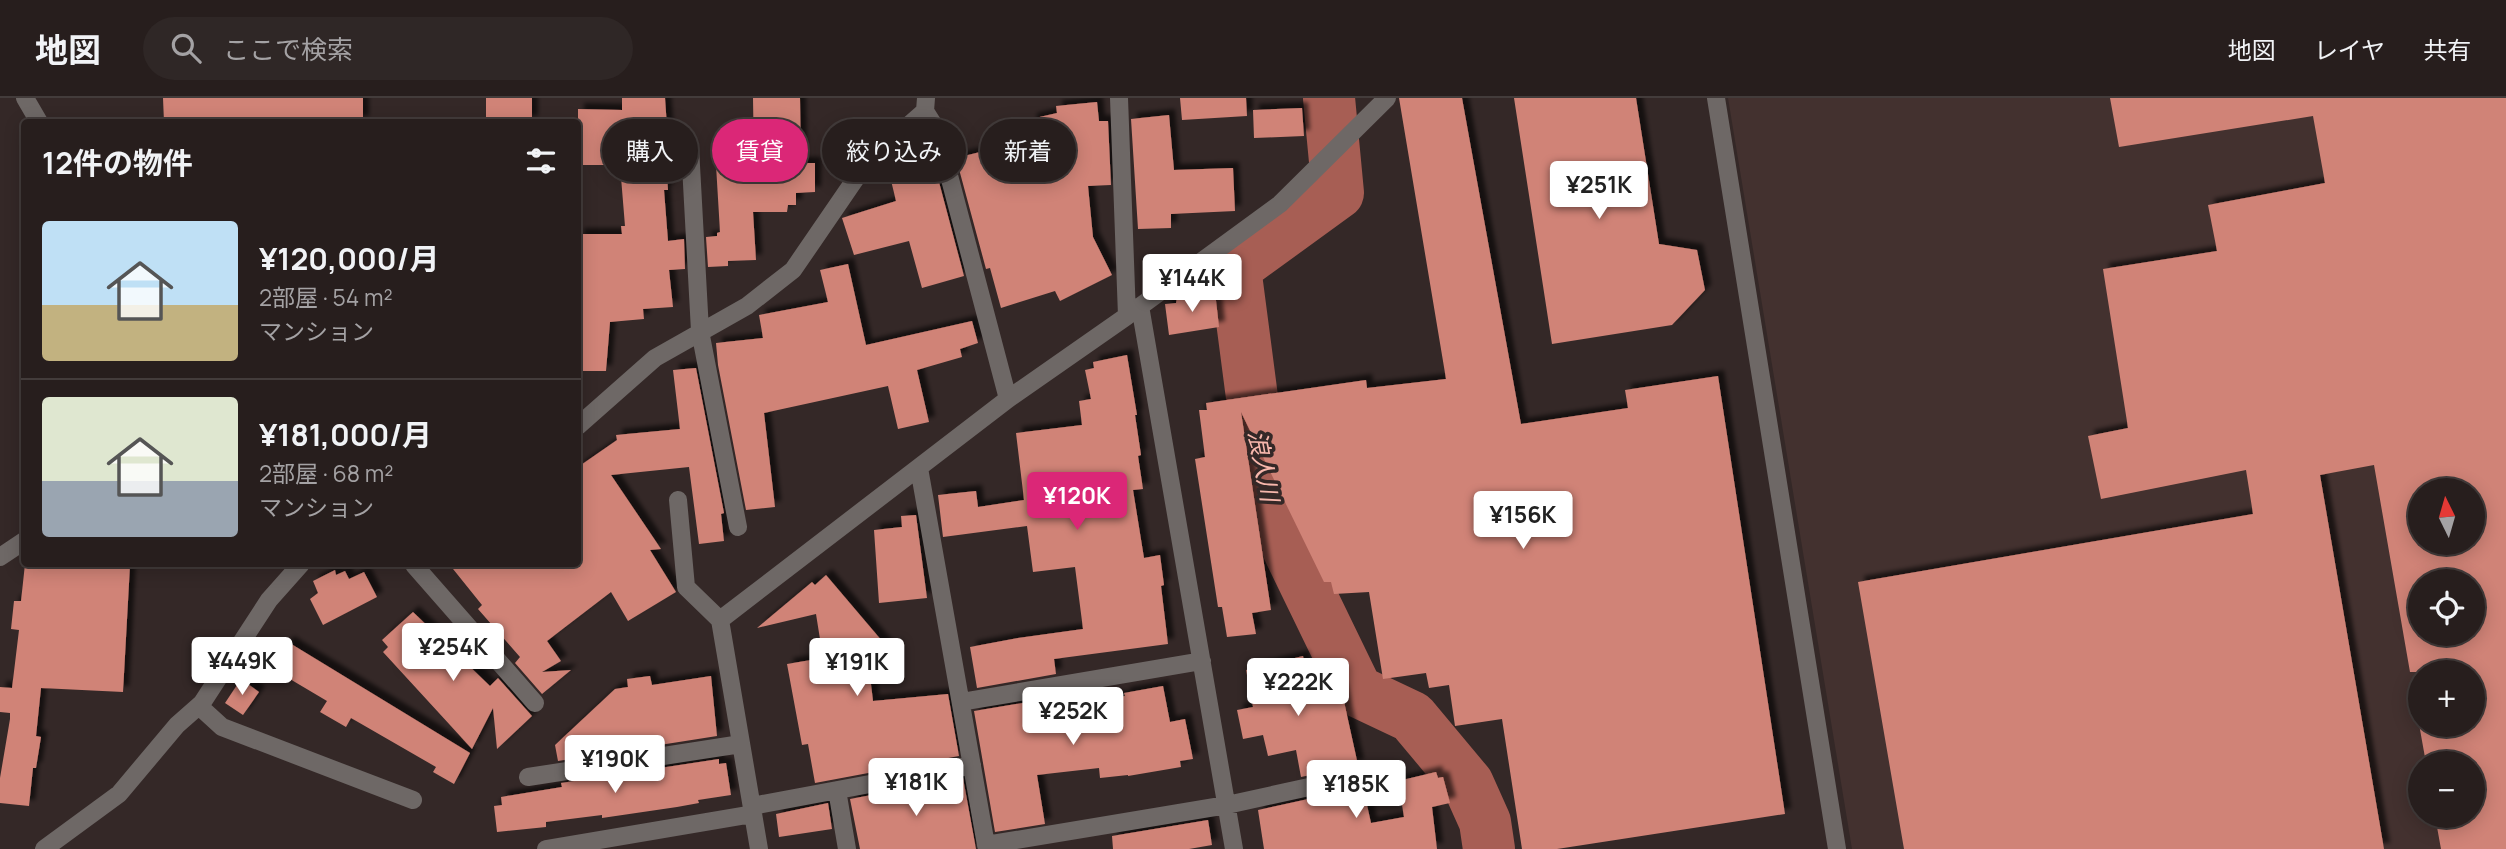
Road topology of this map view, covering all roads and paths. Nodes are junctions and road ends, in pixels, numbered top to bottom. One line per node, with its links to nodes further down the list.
1 (24, 98): 6 (street)
2 (1119, 98): 8 (street)
3 (1387, 98): 8 (street)
4 (1716, 98): 37 (street)
5 (925, 104): 9 (street); 10 (street)
6 (37, 119)
7 (692, 182): 9 (street)
8 (1133, 311): 10 (street); 20 (street)
9 (700, 331): 11 (street); 14 (street)
10 (1008, 399): 12 (street)
11 (581, 423)
12 (919, 468): 19 (street); 21 (street)
13 (678, 500): 19 (street)
14 (738, 527)
15 (21, 543): 16 (street)
16 (0, 557)
17 (296, 567): 23 (street)
18 (416, 567): 22 (street)
19 (720, 620): 24 (street)
20 (1202, 661): 21 (street); 30 (street)
21 (961, 702): 25 (street)
22 (535, 703)
23 (199, 706): 29 (street); 32 (street)
24 (741, 744): 27 (street); 31 (street)
25 (972, 765): 28 (street); 30 (street)
26 (1364, 775): 30 (street)
27 (528, 777)
28 (837, 790): 31 (street); 35 (street)
29 (413, 800)
30 (1227, 805): 36 (street)
31 (753, 810): 33 (street); 34 (street)
32 (44, 849)
33 (546, 849)
34 (759, 849)
35 (847, 849)
36 (1234, 849)
37 (1836, 849)

